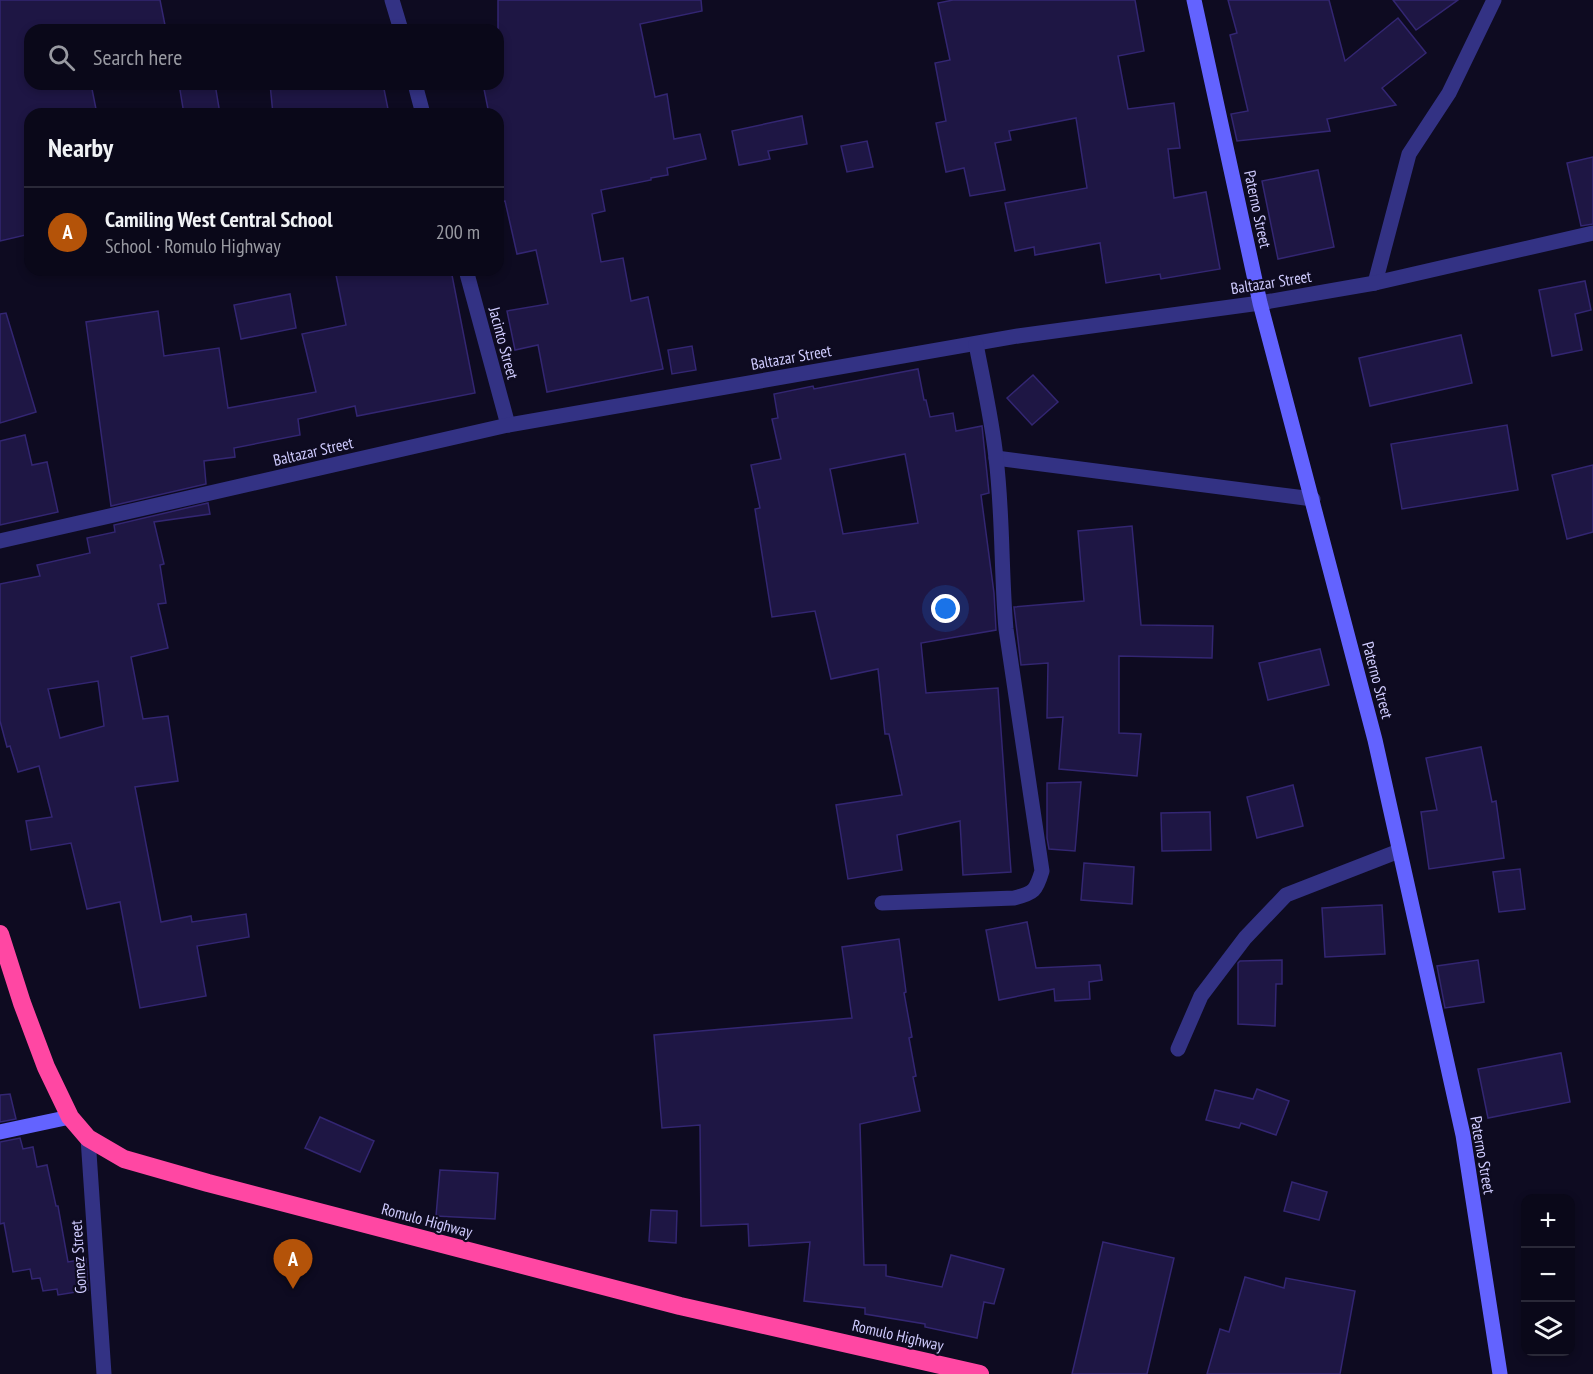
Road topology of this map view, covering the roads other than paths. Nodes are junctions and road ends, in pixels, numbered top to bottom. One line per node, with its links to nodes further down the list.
1 (393, 0): 4 (street)
2 (1194, 0): 10 (street, Paterno Street)
3 (1494, 0): 9 (street)
4 (399, 24)
5 (417, 90): 6 (street)
6 (421, 108)
7 (1593, 233): 9 (street, Baltazar Street)
8 (468, 276): 12 (street, Jacinto Street)
9 (1375, 283): 10 (street, Baltazar Street)
10 (1260, 303): 11 (street, Baltazar Street); 14 (street, Paterno Street)
11 (976, 344): 12 (street, Baltazar Street); 13 (street)
12 (508, 425): 15 (street, Baltazar Street)
13 (996, 458): 14 (street); 17 (street)
14 (1313, 499): 16 (street, Paterno Street)
15 (0, 541)
16 (1399, 850): 19 (street); 25 (street, Paterno Street)
17 (882, 903)
18 (0, 934): 20 (highway, Romulo Highway)
19 (1178, 1049)
20 (70, 1117): 21 (street); 22 (highway, Romulo Highway)
21 (0, 1132)
22 (88, 1138): 23 (street, Gomez Street); 24 (highway, Romulo Highway)
23 (104, 1374)
24 (980, 1374)
25 (1500, 1374)

